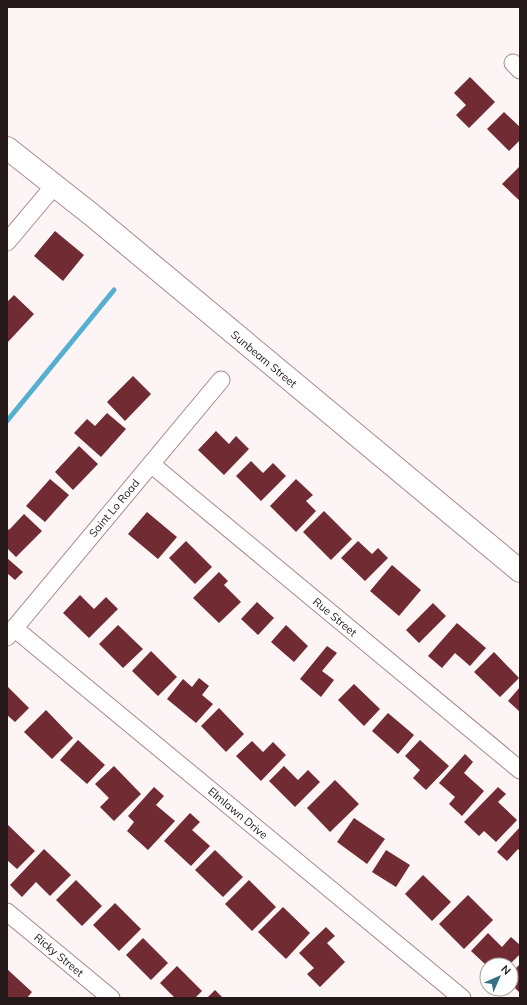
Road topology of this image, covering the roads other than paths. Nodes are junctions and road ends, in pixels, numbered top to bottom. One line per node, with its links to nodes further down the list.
1 (7, 148): 2 (street, Sunbeam Street)
2 (54, 186): 3 (street); 6 (street, Sunbeam Street)
3 (7, 242)
4 (221, 380): 5 (street, Saint Lo Road)
5 (151, 464): 7 (street, Saint Lo Road); 8 (street, Rue Street)
6 (520, 571)
7 (10, 633): 11 (street, Elmlawn Drive)
8 (520, 770)
9 (7, 912): 10 (street, Ricky Street)
10 (111, 998)
11 (462, 998)

